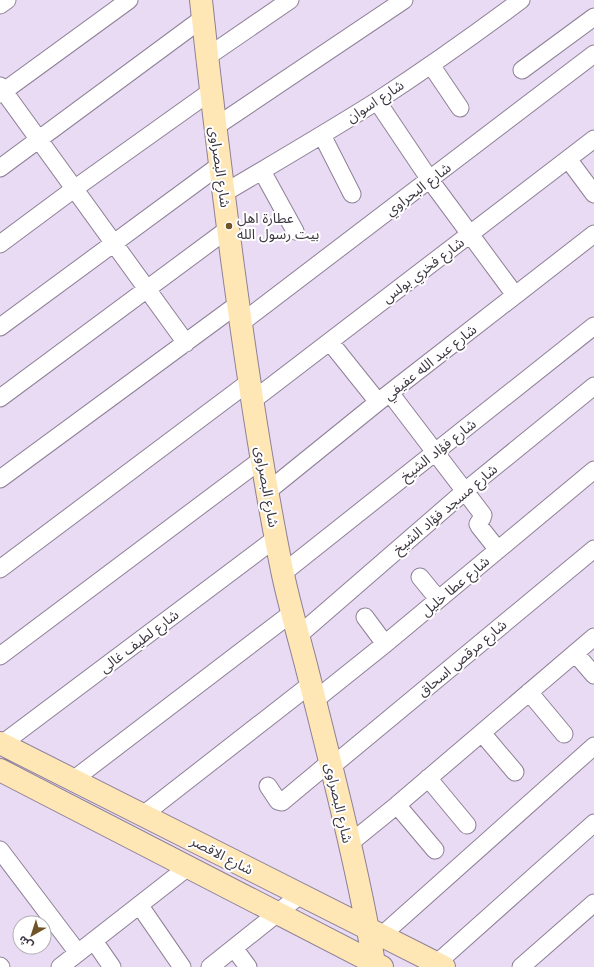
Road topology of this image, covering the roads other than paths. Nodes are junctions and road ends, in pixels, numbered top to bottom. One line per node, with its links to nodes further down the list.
1 (7, 0): 6 (street)
2 (129, 0): 13 (street)
3 (290, 0): 10 (street)
4 (404, 0): 17 (street)
5 (520, 0): 11 (street, شارع اسوان)
6 (0, 5)
7 (202, 9): 10 (street, شارع البصراوى); 19 (street)
8 (593, 19): 12 (street)
9 (594, 54): 25 (street, شارع البحراوي)
10 (207, 57): 14 (street, شارع البصراوى)
11 (431, 65): 15 (street, شارع اسوان); 16 (street)
12 (522, 70)
13 (1, 91): 19 (street)
14 (210, 92): 17 (street, شارع البصراوى); 26 (street)
15 (377, 101): 18 (street, شارع اسوان); 25 (street)
16 (460, 108)
17 (215, 127): 22 (street, شارع البصراوى)
18 (322, 135): 24 (street, شارع اسوان); 28 (street)
19 (39, 139): 23 (street); 26 (street)
20 (594, 139): 21 (street, شارع فخري بولس)
21 (568, 159): 29 (street); 32 (street, شارع فخري بولس)
22 (220, 165): 27 (street, شارع البصراوى); 34 (street)
23 (0, 168)
24 (262, 170): 27 (street, شارع اسوان); 31 (street)
25 (430, 180): 32 (street); 38 (street, شارع البحراوي)
26 (74, 189): 34 (street); 35 (street)
27 (224, 193): 30 (street, شارع البصراوى)
28 (352, 194)
29 (594, 194)
30 (228, 229): 36 (street); 38 (street, شارع البصراوى)
31 (295, 231)
32 (470, 234): 37 (street); 41 (street, شارع فخري بولس)
33 (594, 234): 37 (street, شارع عبد الله عفيفي)
34 (114, 243): 36 (street); 39 (street)
35 (0, 244)
36 (147, 289): 42 (street); 45 (street)
37 (515, 295): 46 (street, شارع عبد الله عفيفي)
38 (239, 314): 42 (street, شارع البحراوي); 44 (street, شارع البصراوى)
39 (0, 326)
40 (594, 326): 47 (street, شارع فؤاد الشيخ)
41 (330, 342): 44 (street, شارع فخري بولس); 46 (street)
42 (186, 343): 50 (street, شارع البحراوي)
43 (594, 386): 52 (street, شارع مسجد فؤاد الشيخ)
44 (250, 392): 48 (street, شارع البصراوى); 56 (street, شارع فخري بولس)
45 (0, 398)
46 (384, 398): 47 (street); 51 (street, شارع عبد الله عفيفي)
47 (435, 452): 52 (street); 57 (street, شارع فؤاد الشيخ)
48 (262, 459): 51 (street, شارع البصراوى); 66 (street)
49 (594, 470): 55 (street, شارع عطا خليل)
50 (0, 479)
51 (268, 491): 53 (street, شارع البصراوى)
52 (465, 492): 55 (street); 62 (street, شارع مسجد فؤاد الشيخ)
53 (276, 538): 57 (street, شارع البصراوى); 72 (street, شارع لطيف غالى)
54 (594, 549): 74 (street, شارع مرقص اسحاق)
55 (498, 550): 59 (street, شارع عطا خليل)
56 (0, 569)
57 (282, 573): 60 (street, شارع البصراوى)
58 (420, 577): 59 (street)
59 (438, 599): 64 (street, شارع عطا خليل)
60 (293, 612): 62 (street, شارع البصراوى); 77 (street)
61 (365, 617): 64 (street)
62 (299, 635): 68 (street, شارع البصراوى)
63 (594, 637): 65 (street)
64 (384, 644): 68 (street, شارع عطا خليل)
65 (575, 653): 67 (street); 69 (street)
66 (0, 656)
67 (594, 675)
68 (313, 692): 74 (street, شارع البصراوى); 82 (street, شارع عطا خليل)
69 (529, 692): 70 (street); 71 (street)
70 (482, 733): 76 (street); 78 (street)
71 (564, 734)
72 (1, 743): 77 (street, شارع الاقصر)
73 (594, 746): 93 (street)
74 (330, 765): 79 (street, شارع مرقص اسحاق); 85 (street, شارع البصراوى)
75 (1, 772): 80 (street, شارع الاقصر)
76 (515, 772)
77 (67, 777): 80 (street); 82 (street, شارع الاقصر)
78 (428, 778): 81 (street); 84 (street)
79 (268, 786)
80 (49, 795): 88 (street, شارع الاقصر)
81 (397, 805): 85 (street); 87 (street)
82 (143, 815): 89 (street, شارع الاقصر)
83 (594, 823): 97 (street)
84 (466, 825)
85 (349, 844): 93 (street, شارع البصراوى)
86 (0, 850): 96 (street)
87 (435, 850)
88 (188, 867): 91 (street); 92 (street, شارع الاقصر)
89 (300, 895): 92 (street); 93 (street, شارع الاقصر)
90 (594, 903): 104 (street)
91 (140, 906): 94 (street); 101 (street)
92 (278, 913): 95 (street); 98 (street, شارع الاقصر)
93 (375, 932): 97 (street, شارع الاقصر); 98 (street, شارع البصراوى)
94 (94, 941): 96 (street); 100 (street)
95 (234, 948): 102 (street); 103 (street)
96 (78, 953): 99 (street)
97 (440, 965)
98 (377, 966)
99 (60, 967)
100 (112, 967)
101 (182, 967)
102 (210, 967)
103 (248, 967)
104 (521, 967)

